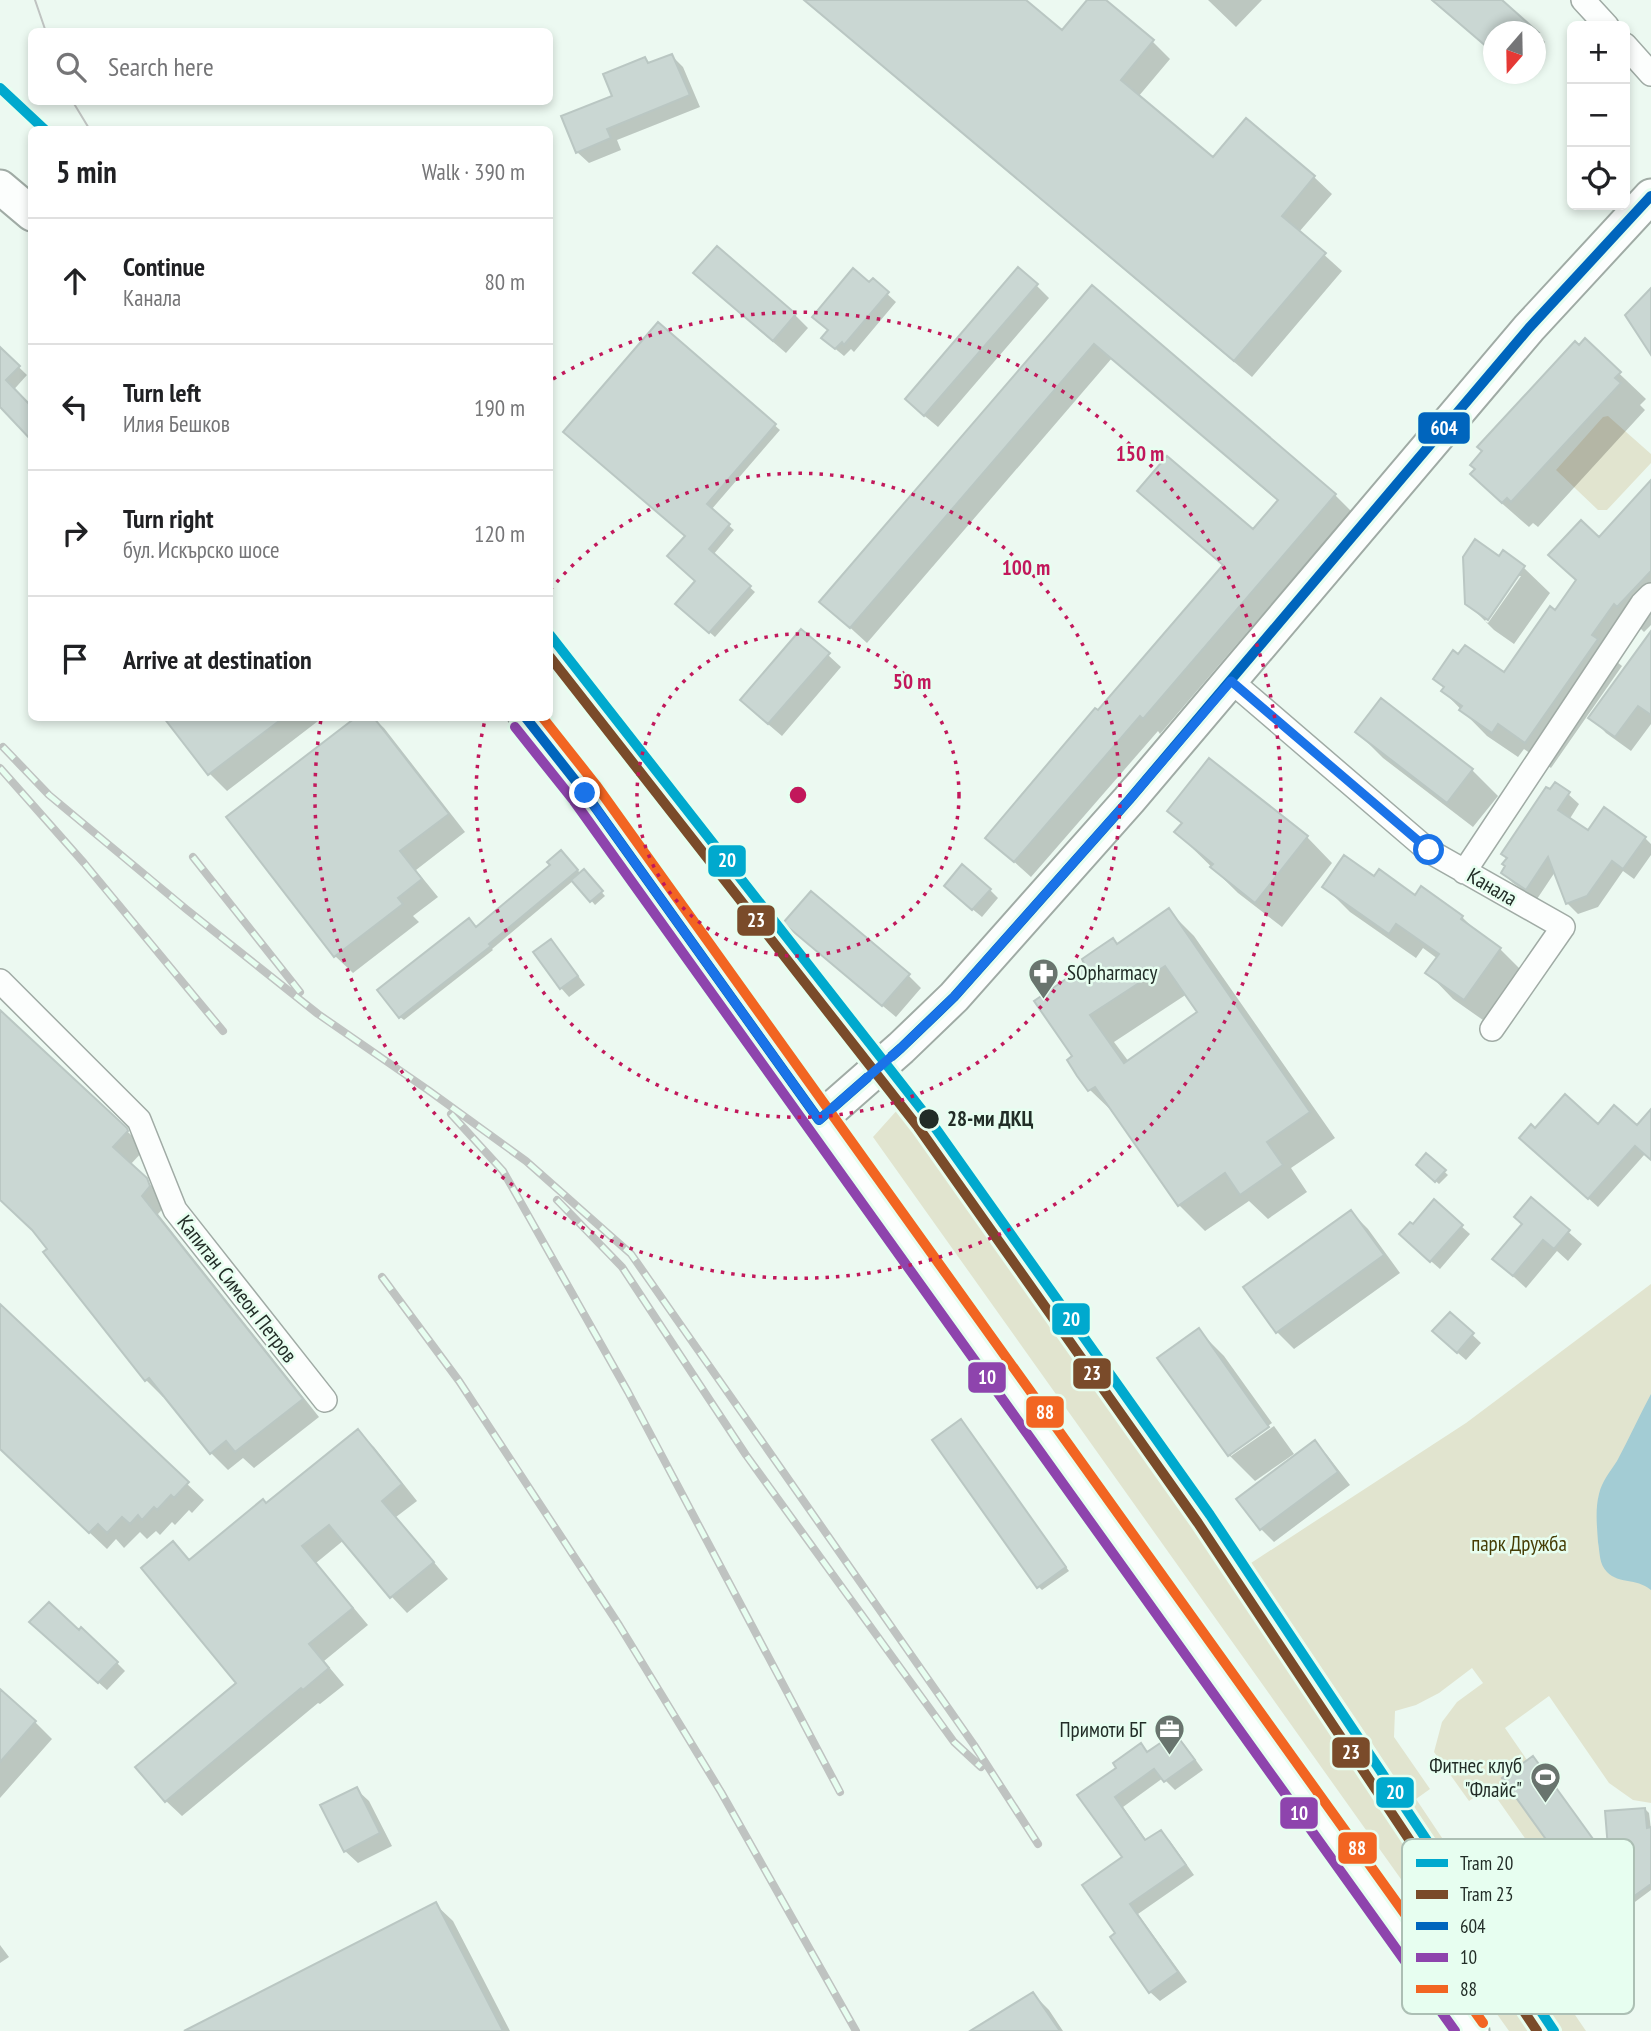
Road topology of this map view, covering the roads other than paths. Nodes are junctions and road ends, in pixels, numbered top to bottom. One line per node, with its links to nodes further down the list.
1 (1583, 0): 2 (street)
2 (1602, 21)
3 (1630, 51): 4 (street)
4 (1651, 74)
5 (0, 187): 7 (main road)
6 (1651, 196): 9 (main road)
7 (28, 211)
8 (1648, 604): 11 (street)
9 (1231, 681): 11 (street, Канала); 14 (main road)
10 (528, 721): 14 (main road)
11 (1464, 872): 13 (street, Канала)
12 (0, 981): 15 (street, Капитан Симеон Петров)
13 (1492, 1029)
14 (819, 1120): 16 (main road)
15 (325, 1400)
16 (1402, 1933)
17 (1460, 2014): 18 (main road)
18 (1472, 2031)

